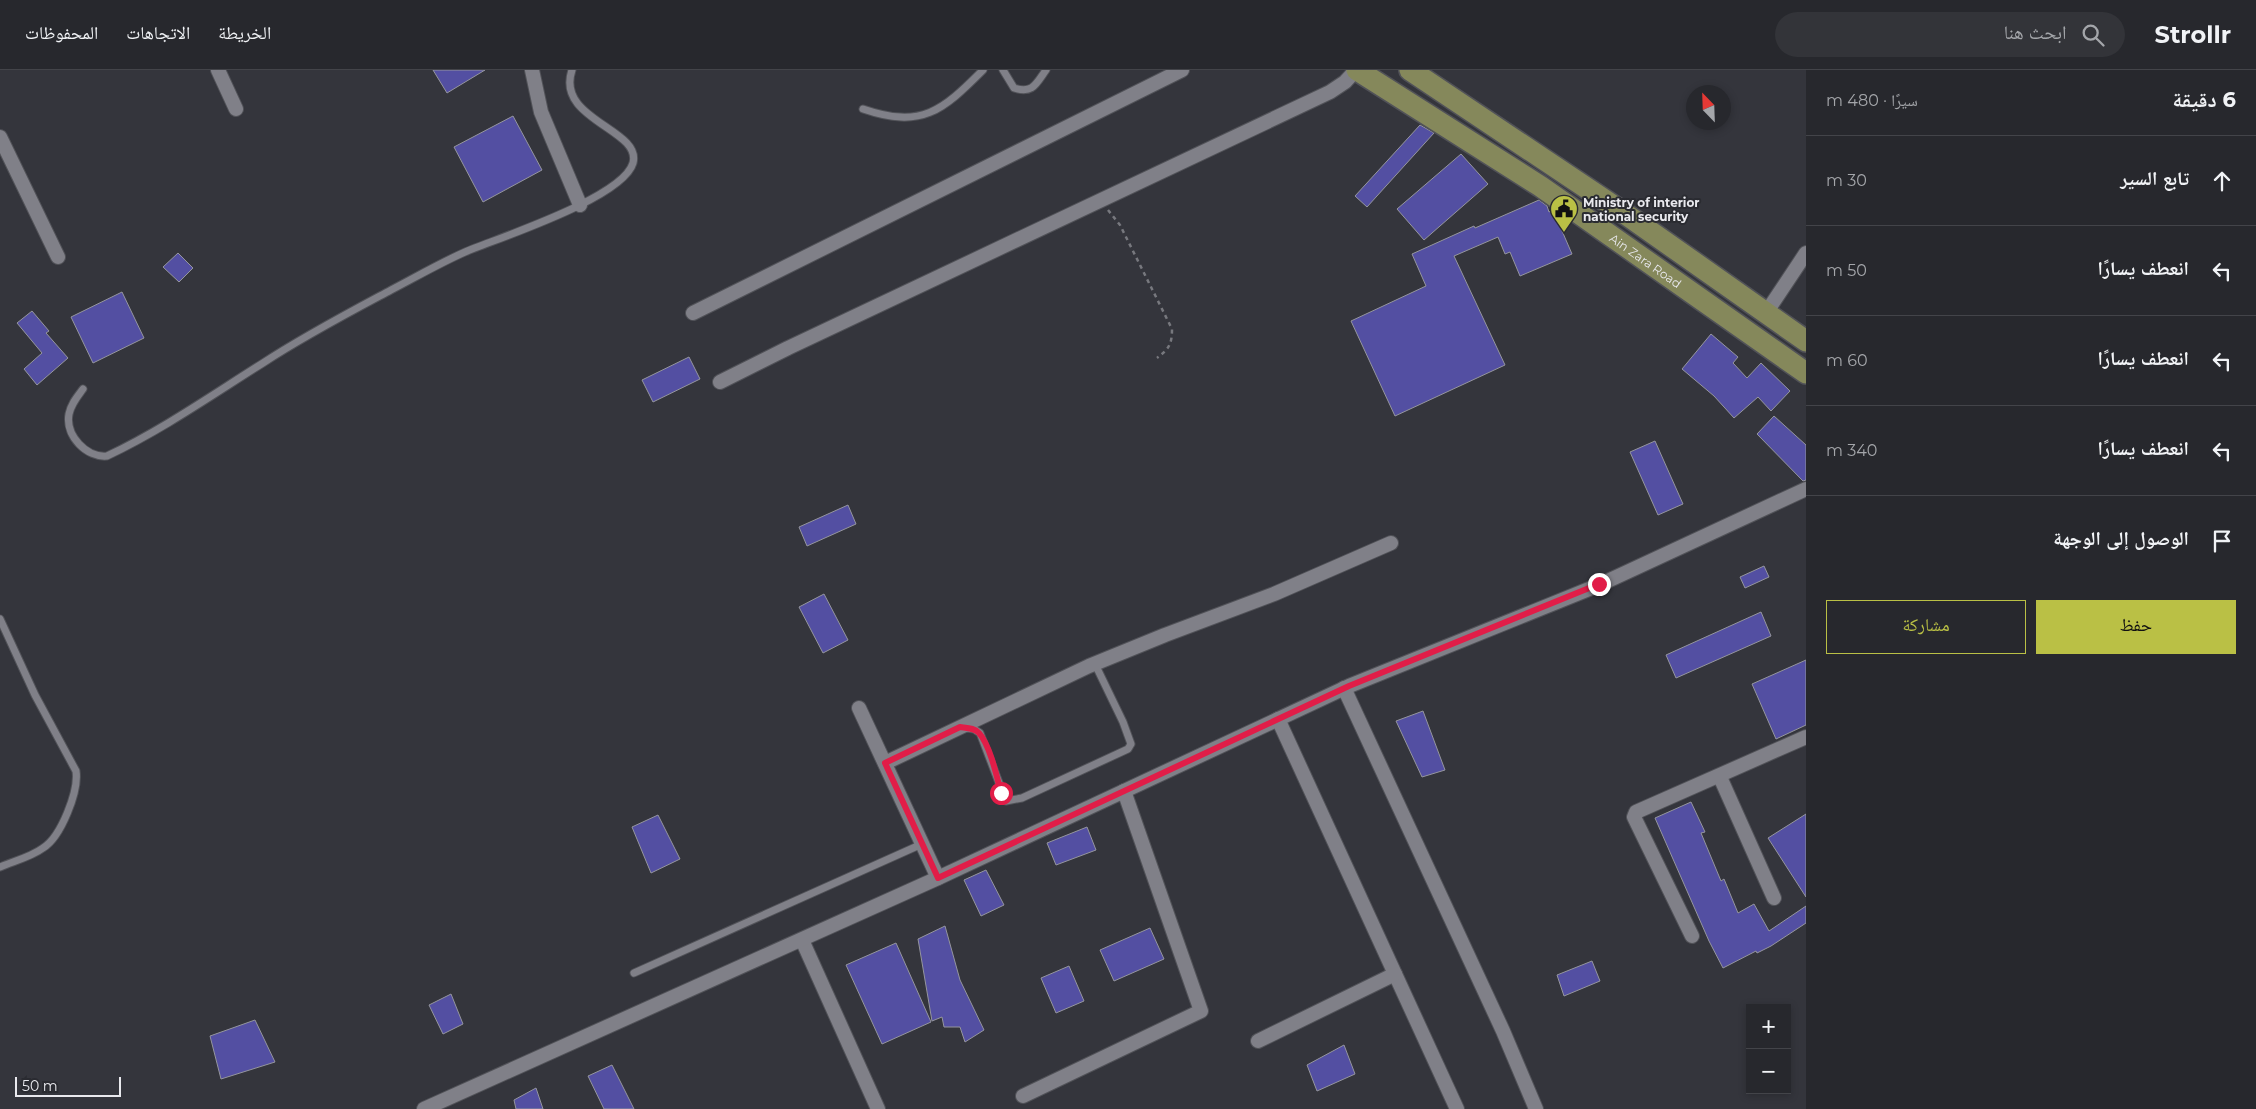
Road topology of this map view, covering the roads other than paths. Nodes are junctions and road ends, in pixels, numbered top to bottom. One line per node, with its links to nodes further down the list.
1 (218, 70): 11 (street)
2 (532, 70): 13 (street)
3 (572, 70): 13 (lane)
4 (983, 70): 10 (lane)
5 (1003, 70): 6 (lane)
6 (1046, 70)
7 (1182, 70): 16 (street)
8 (1357, 70): 19 (main road, Ain Zara Road); 20 (street)
9 (1410, 70): 17 (main road, Ain Zara Road)
10 (863, 108)
11 (236, 109)
12 (0, 137): 15 (street)
13 (580, 205): 21 (lane)
14 (1806, 253): 17 (street)
15 (58, 257)
16 (693, 313)
17 (1766, 313): 18 (main road, Ain Zara Road)
18 (1806, 341)
19 (1806, 373)
20 (720, 382)
21 (83, 389)
22 (1806, 490): 26 (street)
23 (1391, 543): 25 (street)
24 (0, 619): 35 (lane)
25 (1095, 664): 29 (street); 29 (lane)
26 (1344, 688): 28 (street); 47 (street)
27 (859, 708): 31 (street)
28 (1278, 719): 33 (street); 41 (street)
29 (960, 727): 31 (street)
30 (1806, 736): 32 (street)
31 (885, 763): 34 (street)
32 (1720, 776): 37 (street); 38 (street)
33 (1124, 791): 36 (street); 43 (street)
34 (922, 844): 36 (street); 40 (lane)
35 (0, 867)
36 (938, 878): 39 (street)
37 (1774, 898)
38 (1692, 936)
39 (802, 940): 44 (street); 45 (street)
40 (634, 973)
41 (1395, 974): 42 (street); 46 (street)
42 (1258, 1041)
43 (1023, 1096)
44 (424, 1109)
45 (878, 1109)
46 (1457, 1109)
47 (1536, 1109)

